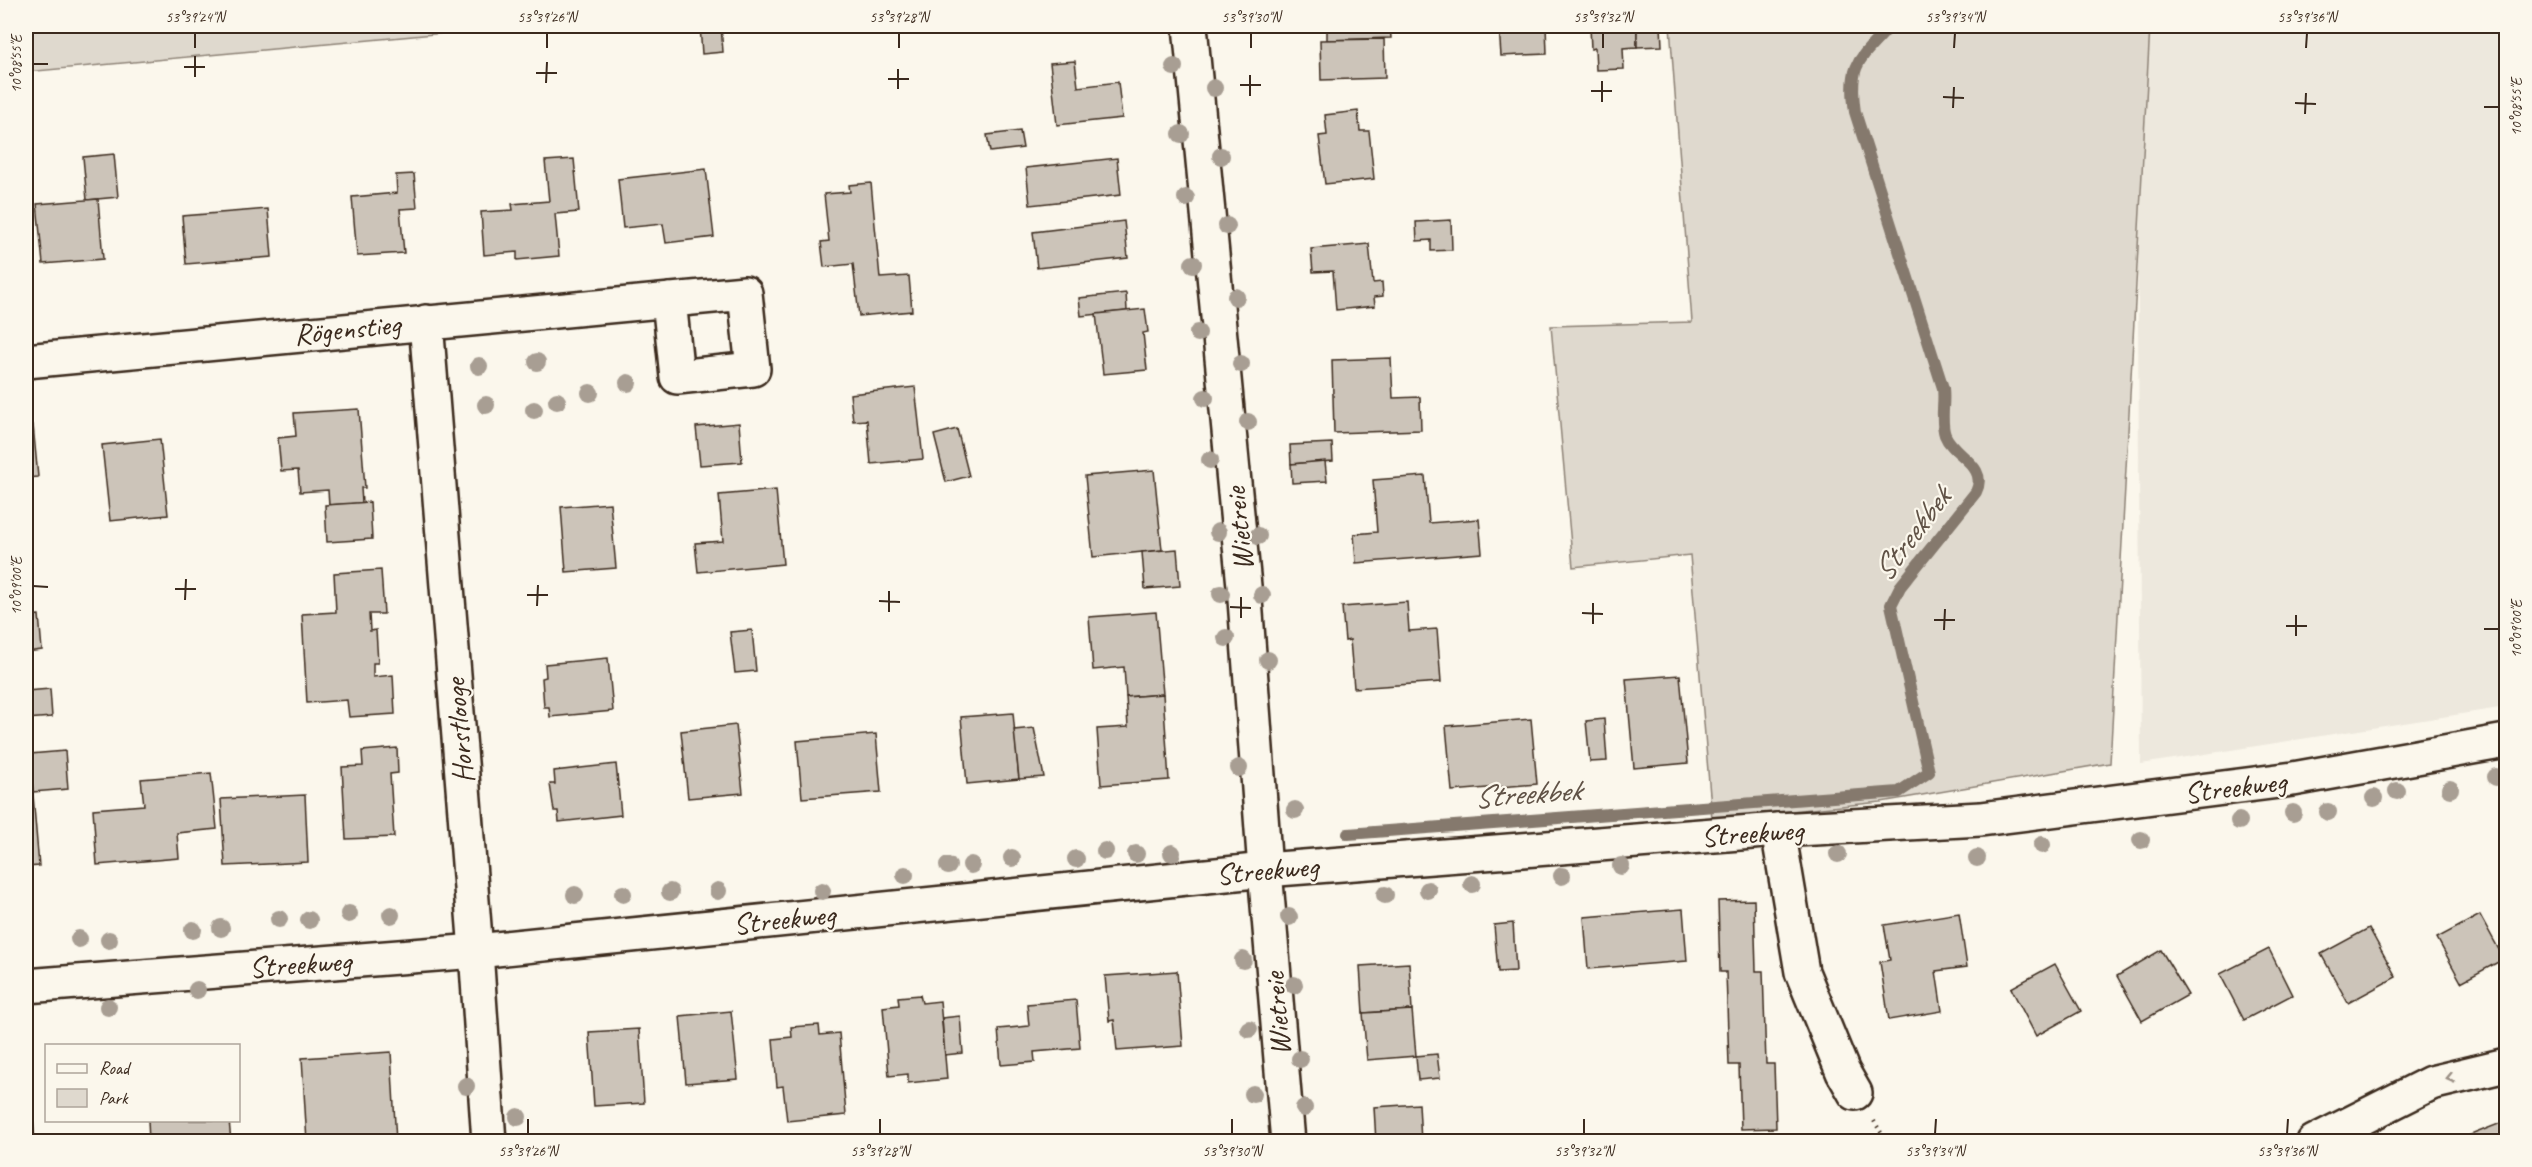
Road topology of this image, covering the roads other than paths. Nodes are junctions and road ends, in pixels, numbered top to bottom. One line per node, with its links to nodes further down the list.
1 (1190, 26): 7 (street, Wietreie)
2 (669, 300): 3 (street, Rögenstieg)
3 (426, 322): 4 (street, Rögenstieg); 8 (street, Horstlooge)
4 (26, 361)
5 (2506, 741): 6 (street, Streekweg)
6 (1778, 830): 7 (street, Streekweg); 11 (street)
7 (1265, 870): 8 (street, Streekweg); 13 (street, Wietreie)
8 (476, 951): 9 (street, Streekweg); 12 (street, Horstlooge)
9 (26, 986)
10 (2506, 1065): 14 (street, one-way to 14)
11 (1856, 1093)
12 (489, 1142)
13 (1288, 1142)
14 (2314, 1142)

